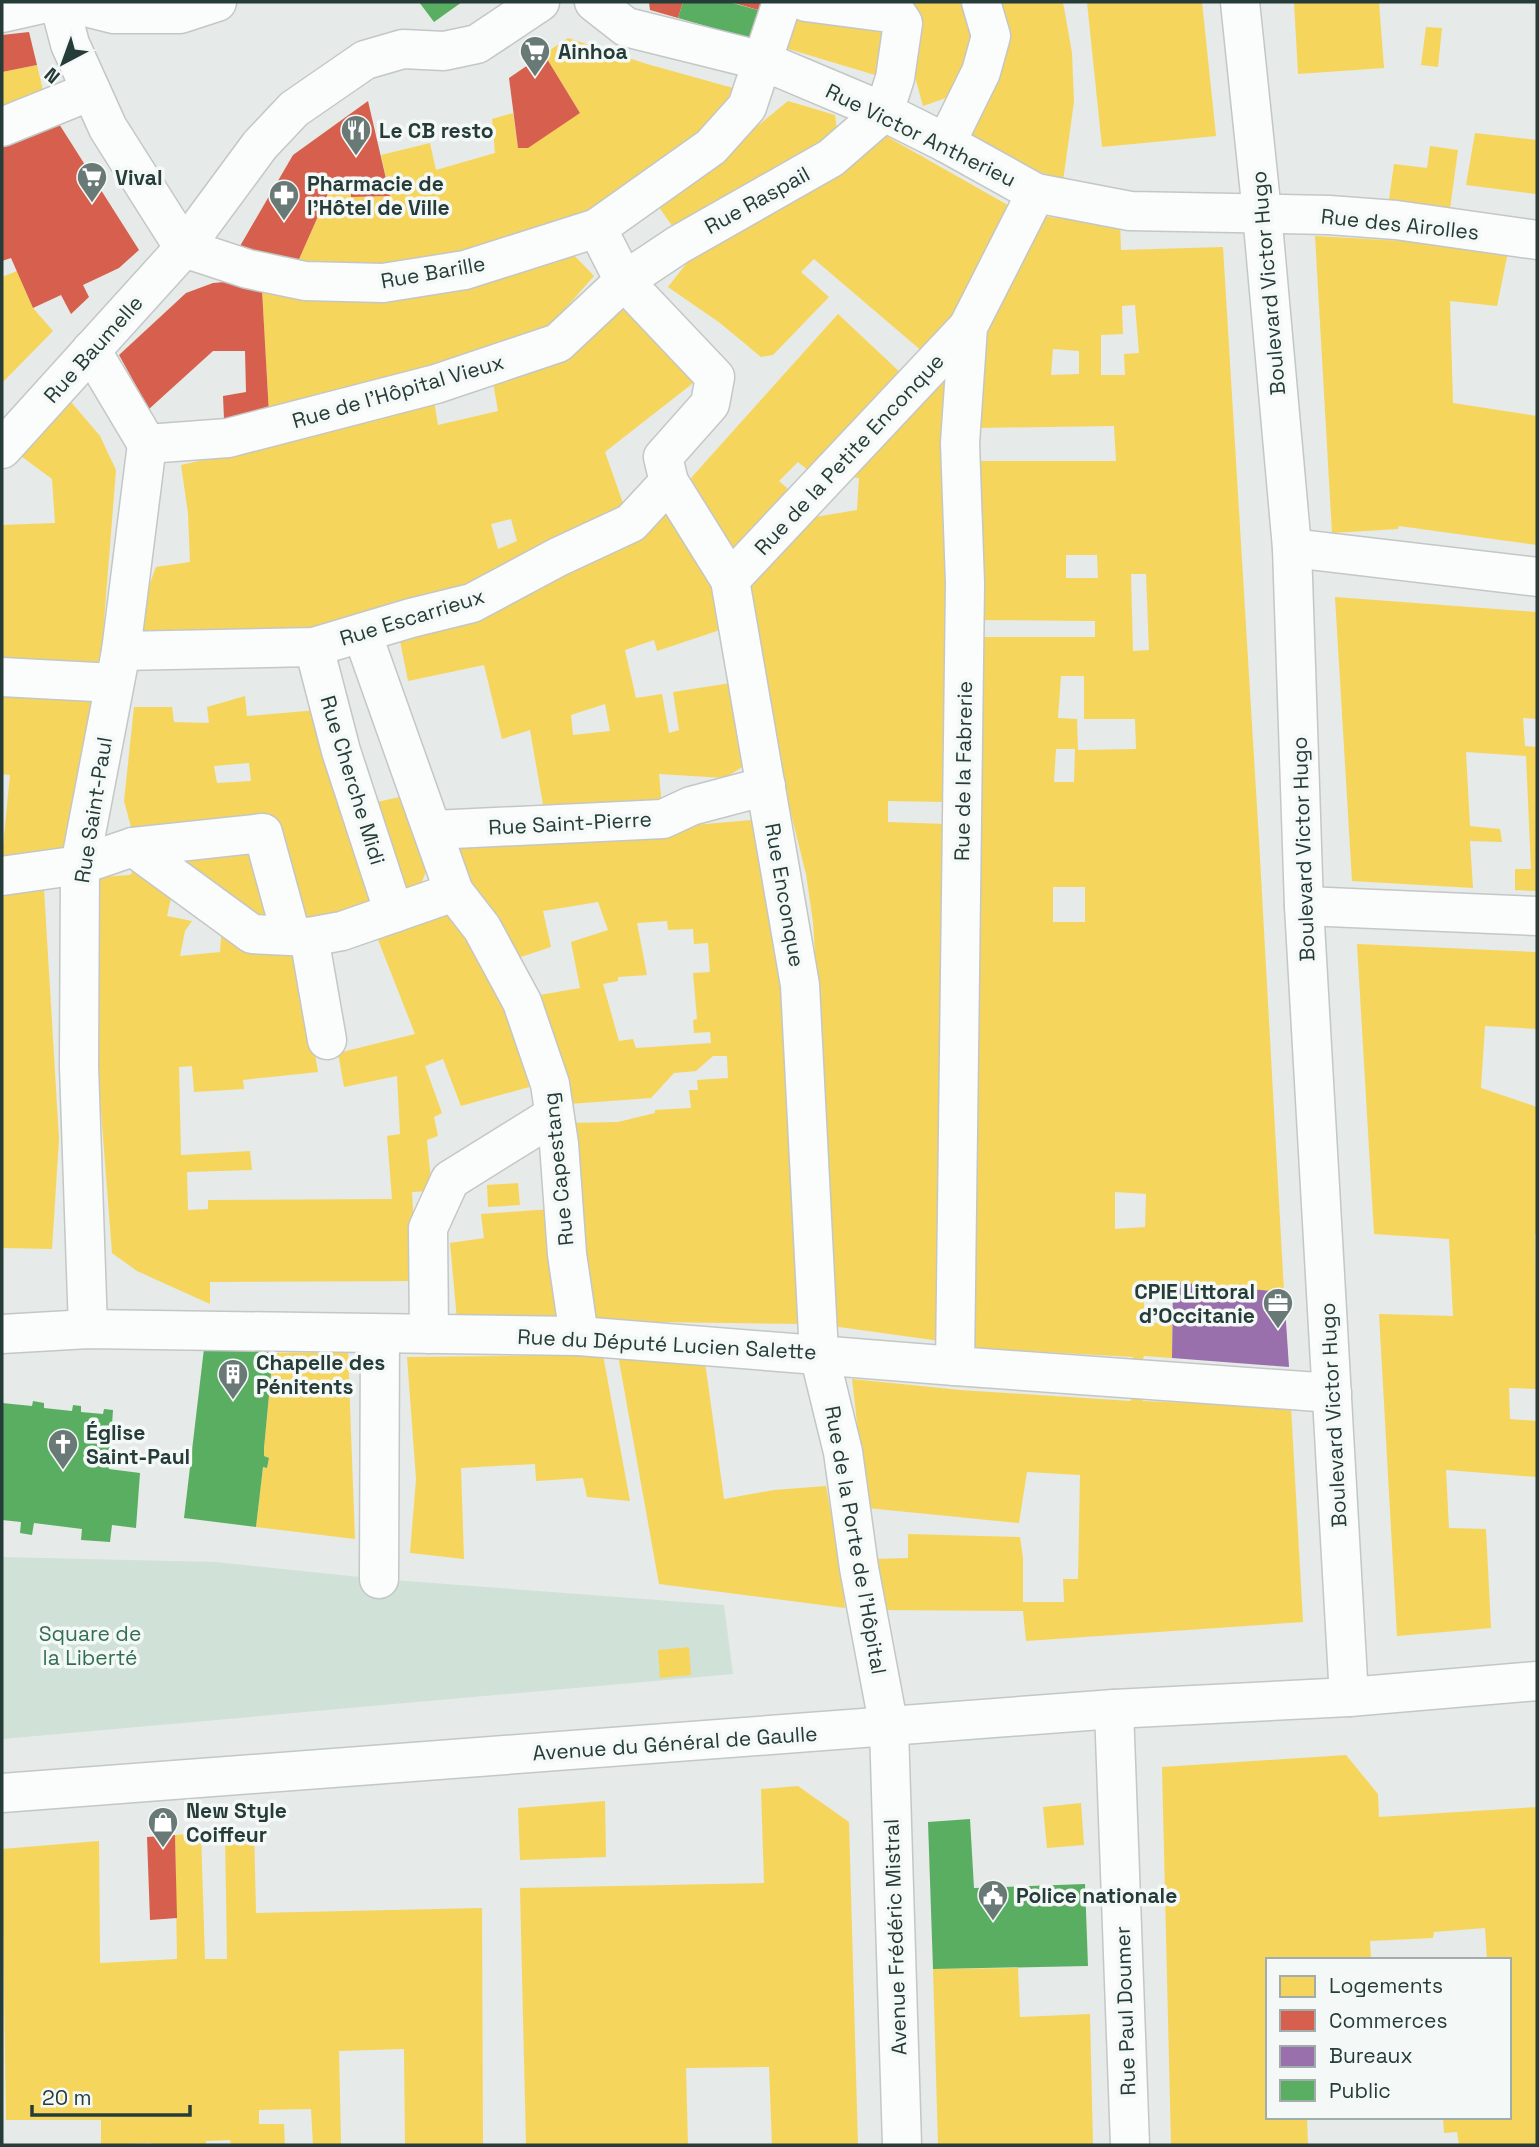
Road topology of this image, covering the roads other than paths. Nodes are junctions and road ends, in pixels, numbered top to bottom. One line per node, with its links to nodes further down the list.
1 (51, 2): 11 (street)
2 (59, 2): 13 (street)
3 (66, 2): 4 (street)
4 (217, 2)
5 (540, 2): 21 (street, Rue Baumelle)
6 (594, 2): 12 (street, Rue Victor Antherieu)
7 (782, 2): 12 (street, Rue Barille)
8 (806, 2): 14 (street)
9 (981, 2): 16 (street)
10 (1240, 2): 18 (street, Boulevard Victor Hugo)
11 (2, 13)
12 (763, 61): 14 (street, Rue Victor Antherieu); 19 (street, Rue Barille)
13 (92, 91): 15 (street); 21 (street)
14 (884, 112): 16 (street, Rue Victor Antherieu); 22 (street, Rue Raspail)
15 (2, 127)
16 (946, 143): 17 (street, Rue Victor Antherieu)
17 (1036, 193): 18 (street, Rue Victor Antherieu); 23 (street, Rue de la Fabrerie)
18 (1262, 214): 20 (street, Rue des Airolles); 28 (street, Boulevard Victor Hugo)
19 (597, 228): 21 (street, Rue Barille); 22 (street)
20 (1537, 240)
21 (184, 248): 24 (street, Rue Baumelle)
22 (624, 281): 25 (street, Rue de l'Hôpital Vieux); 27 (street, Rue Escarrieux)
23 (968, 327): 30 (street, Rue de la Petite Enconque); 53 (street, Rue de la Fabrerie)
24 (91, 350): 25 (street); 26 (street, Rue Baumelle)
25 (147, 444): 33 (street, Rue Saint-Paul)
26 (2, 449)
27 (666, 469): 30 (street, Rue Enconque); 31 (street, Rue Escarrieux)
28 (1292, 548): 29 (street); 41 (street, Boulevard Victor Hugo)
29 (1537, 577)
30 (730, 580): 35 (street, Rue Enconque)
31 (362, 633): 32 (street, Rue Escarrieux); 36 (street)
32 (314, 647): 33 (street, Rue Escarrieux); 42 (street, Rue Cherche Midi)
33 (118, 667): 34 (street, Rue Escarrieux); 38 (street, Rue Saint-Paul)
34 (2, 677)
35 (766, 786): 36 (street, Rue Saint-Pierre); 52 (street, Rue Enconque)
36 (433, 830): 40 (street)
37 (133, 847): 38 (street); 44 (street); 44 (street)
38 (80, 865): 39 (street); 47 (street, Rue Saint-Paul)
39 (2, 876)
40 (454, 892): 42 (street); 46 (street, Rue Capestang)
41 (1304, 906): 43 (street); 54 (street, Boulevard Victor Hugo)
42 (394, 913): 44 (street)
43 (1537, 915)
44 (300, 936): 45 (street)
45 (327, 1041)
46 (553, 1116): 50 (street); 51 (street, Rue Capestang)
47 (88, 1329): 48 (street, Rue du Député Lucien Salette); 49 (street, Rue du Député Lucien Salette)
48 (2, 1334)
49 (380, 1334): 50 (street, Rue du Député Lucien Salette); 55 (street)
50 (429, 1334): 51 (street, Rue du Député Lucien Salette)
51 (579, 1336): 52 (street, Rue du Député Lucien Salette)
52 (820, 1353): 53 (street, Rue du Député Lucien Salette); 59 (street, Rue de la Porte de l'Hôpital)
53 (955, 1366): 54 (street, Rue du Député Lucien Salette)
54 (1332, 1393): 57 (street, Boulevard Victor Hugo)
55 (379, 1579)
56 (1537, 1681): 57 (street, Avenue du Général de Gaulle)
57 (1349, 1698): 58 (street, Avenue du Général de Gaulle)
58 (1114, 1710): 59 (street, Avenue du Général de Gaulle); 62 (street, Rue Paul Doumer)
59 (889, 1728): 60 (street, Avenue du Général de Gaulle); 61 (street, Avenue Frédéric Mistral)
60 (2, 1793)
61 (902, 2145)
62 (1130, 2145)

